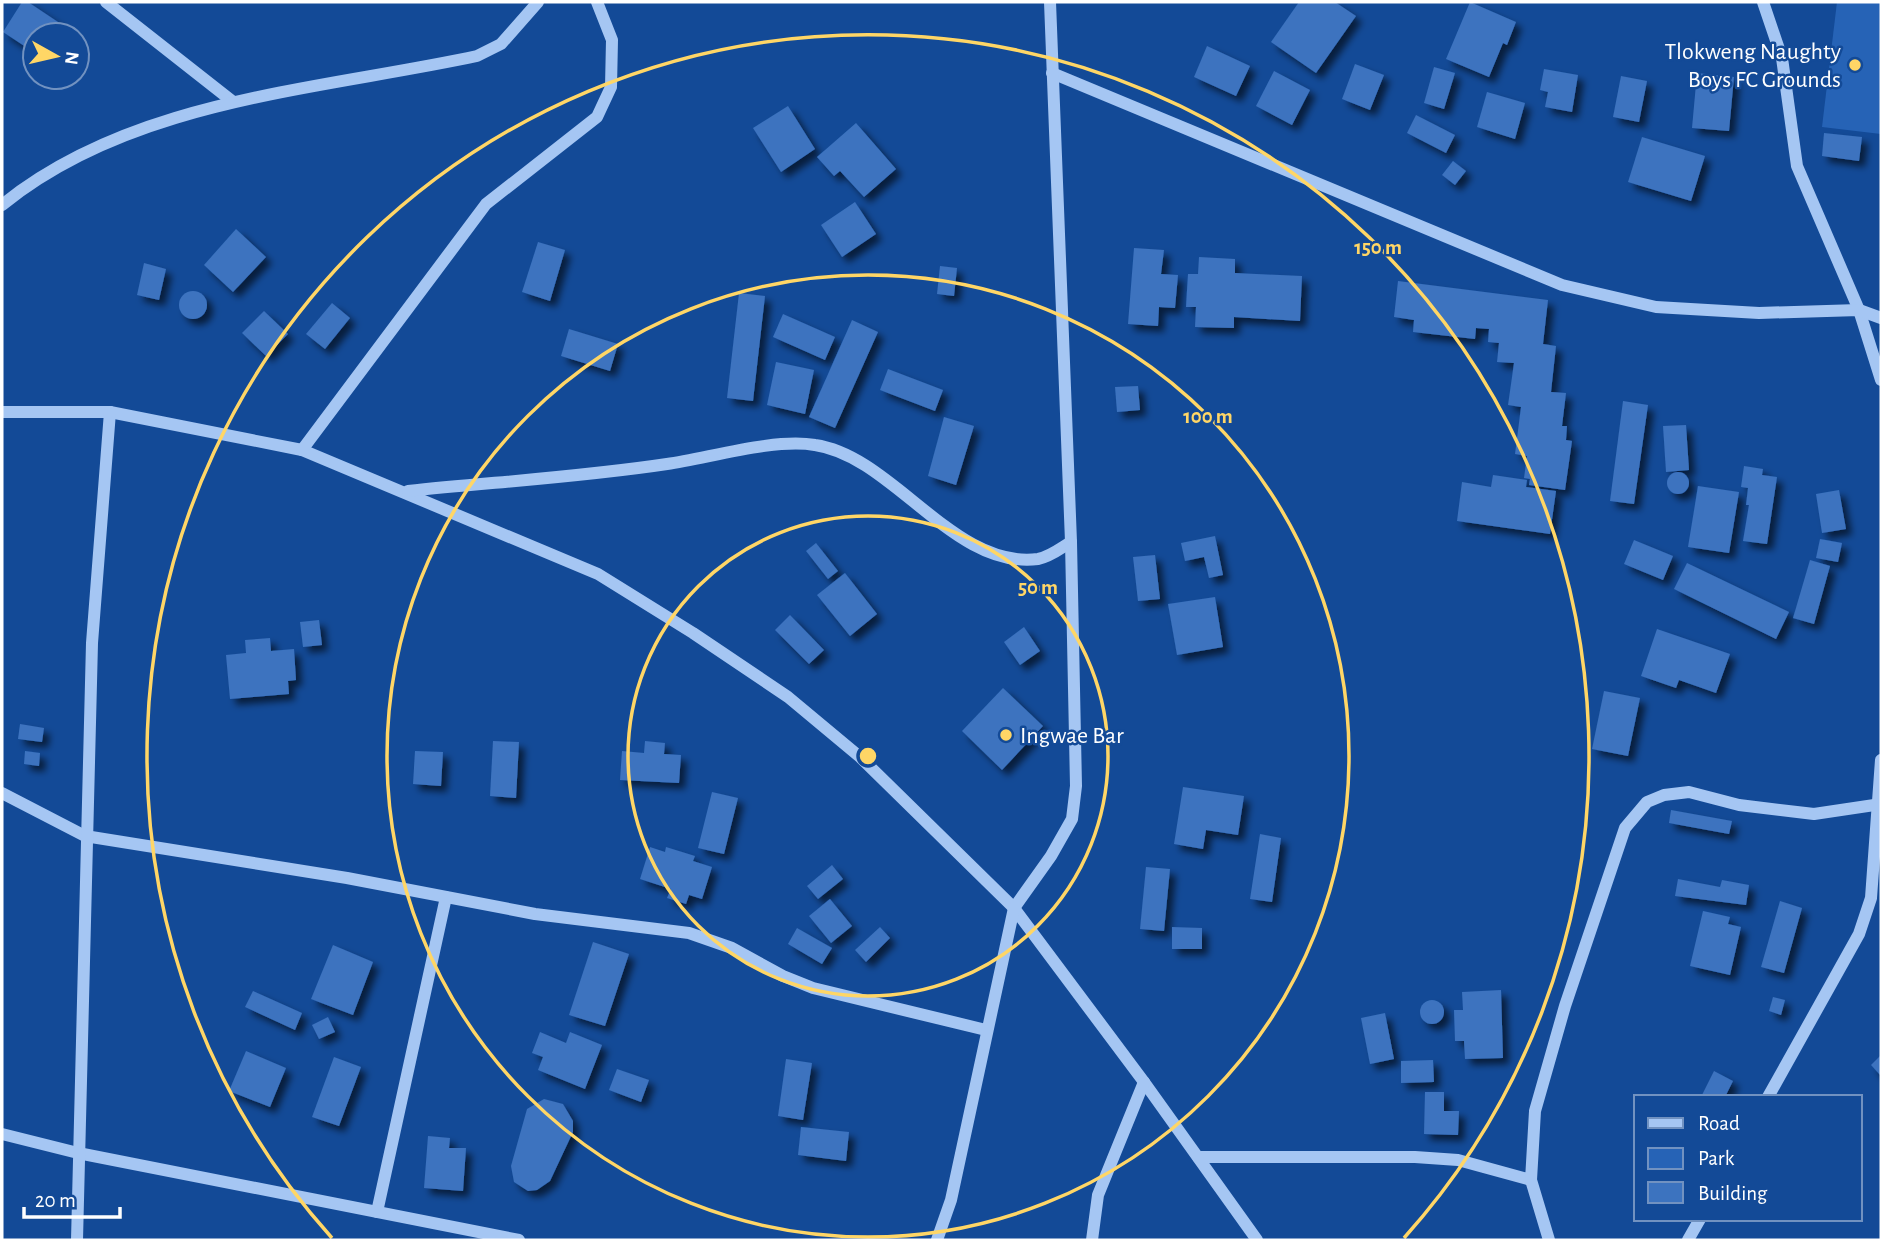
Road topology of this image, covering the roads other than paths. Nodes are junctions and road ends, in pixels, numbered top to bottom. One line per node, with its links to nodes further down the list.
1 (106, 2): 7 (street)
2 (538, 2): 7 (street)
3 (597, 2): 14 (street)
4 (1051, 2): 6 (street)
5 (1763, 2): 9 (street)
6 (1052, 73): 9 (street); 16 (street)
7 (232, 101): 8 (street)
8 (2, 205)
9 (1859, 310): 10 (street); 11 (street)
10 (1881, 318)
11 (1881, 380)
12 (2, 411): 13 (street)
13 (110, 412): 14 (street); 20 (street)
14 (302, 450): 15 (street)
15 (407, 491): 16 (street); 23 (street)
16 (1071, 542): 23 (street)
17 (1881, 760): 19 (street)
18 (2, 793): 20 (street)
19 (1880, 805): 22 (street); 30 (street)
20 (85, 836): 21 (street); 28 (street)
21 (446, 897): 24 (street); 31 (street)
22 (1876, 901): 26 (street)
23 (1014, 908): 24 (street); 25 (street)
24 (986, 1030): 35 (street)
25 (1144, 1082): 29 (street); 36 (street)
26 (1769, 1095)
27 (2, 1134): 28 (street)
28 (78, 1153): 31 (street); 33 (street)
29 (1198, 1157): 30 (street); 37 (street)
30 (1531, 1180): 38 (street)
31 (377, 1212): 34 (street)
32 (1699, 1221): 39 (street)
33 (77, 1240)
34 (519, 1240)
35 (937, 1240)
36 (1091, 1240)
37 (1257, 1240)
38 (1549, 1240)
39 (1688, 1240)

